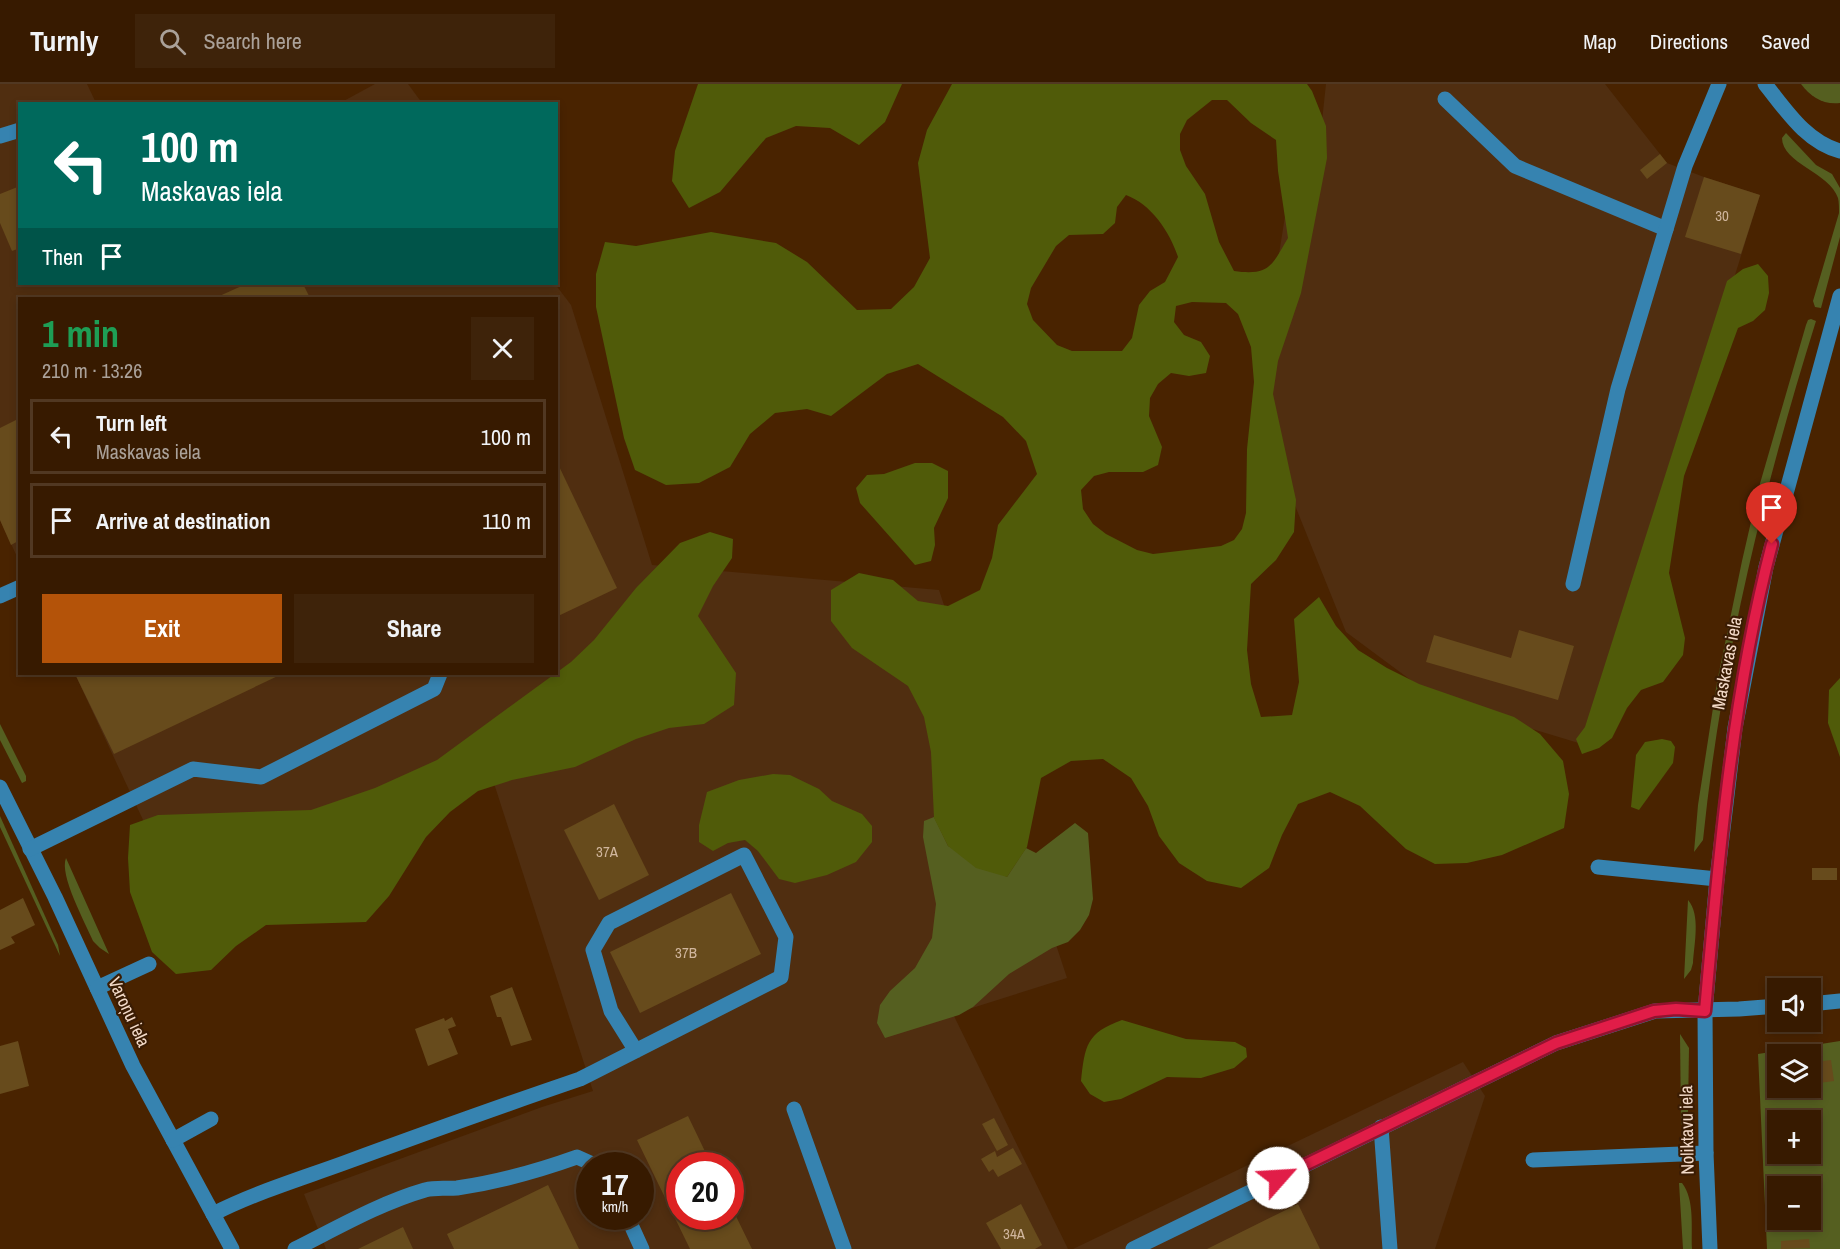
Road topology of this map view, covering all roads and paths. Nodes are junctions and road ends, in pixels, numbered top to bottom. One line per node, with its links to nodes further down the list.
1 (1719, 84): 7 (street)
2 (1765, 84): 6 (street)
3 (1445, 99): 7 (street)
4 (18, 131): 5 (street)
5 (0, 136)
6 (1840, 151)
7 (1666, 229): 9 (street)
8 (1840, 296): 16 (street, Maskavas iela)
9 (1573, 584)
10 (18, 588): 11 (street)
11 (0, 596)
12 (440, 675): 14 (street)
13 (0, 787): 14 (street, Varoņu iela)
14 (30, 849): 18 (street, Varoņu iela)
15 (1598, 867): 16 (street)
16 (1717, 879): 22 (street, Maskavas iela)
17 (148, 964): 18 (street)
18 (97, 988): 27 (street, Varoņu iela)
19 (1840, 1001): 20 (street)
20 (1821, 1003)
21 (1767, 1007): 22 (street)
22 (1705, 1011): 26 (street); 28 (street, Noliktavu iela)
23 (636, 1051): 23 (street); 31 (street)
24 (794, 1109): 36 (street)
25 (212, 1119): 27 (street)
26 (1381, 1127): 37 (street); 38 (street)
27 (173, 1140): 31 (street, Varoņu iela)
28 (1706, 1153): 30 (street); 39 (street, Noliktavu iela)
29 (576, 1157): 34 (street)
30 (1533, 1160)
31 (213, 1214): 33 (street, Varoņu iela)
32 (633, 1230): 35 (street)
33 (232, 1249)
34 (295, 1249)
35 (642, 1249)
36 (844, 1249)
37 (1133, 1249)
38 (1390, 1249)
39 (1710, 1249)

